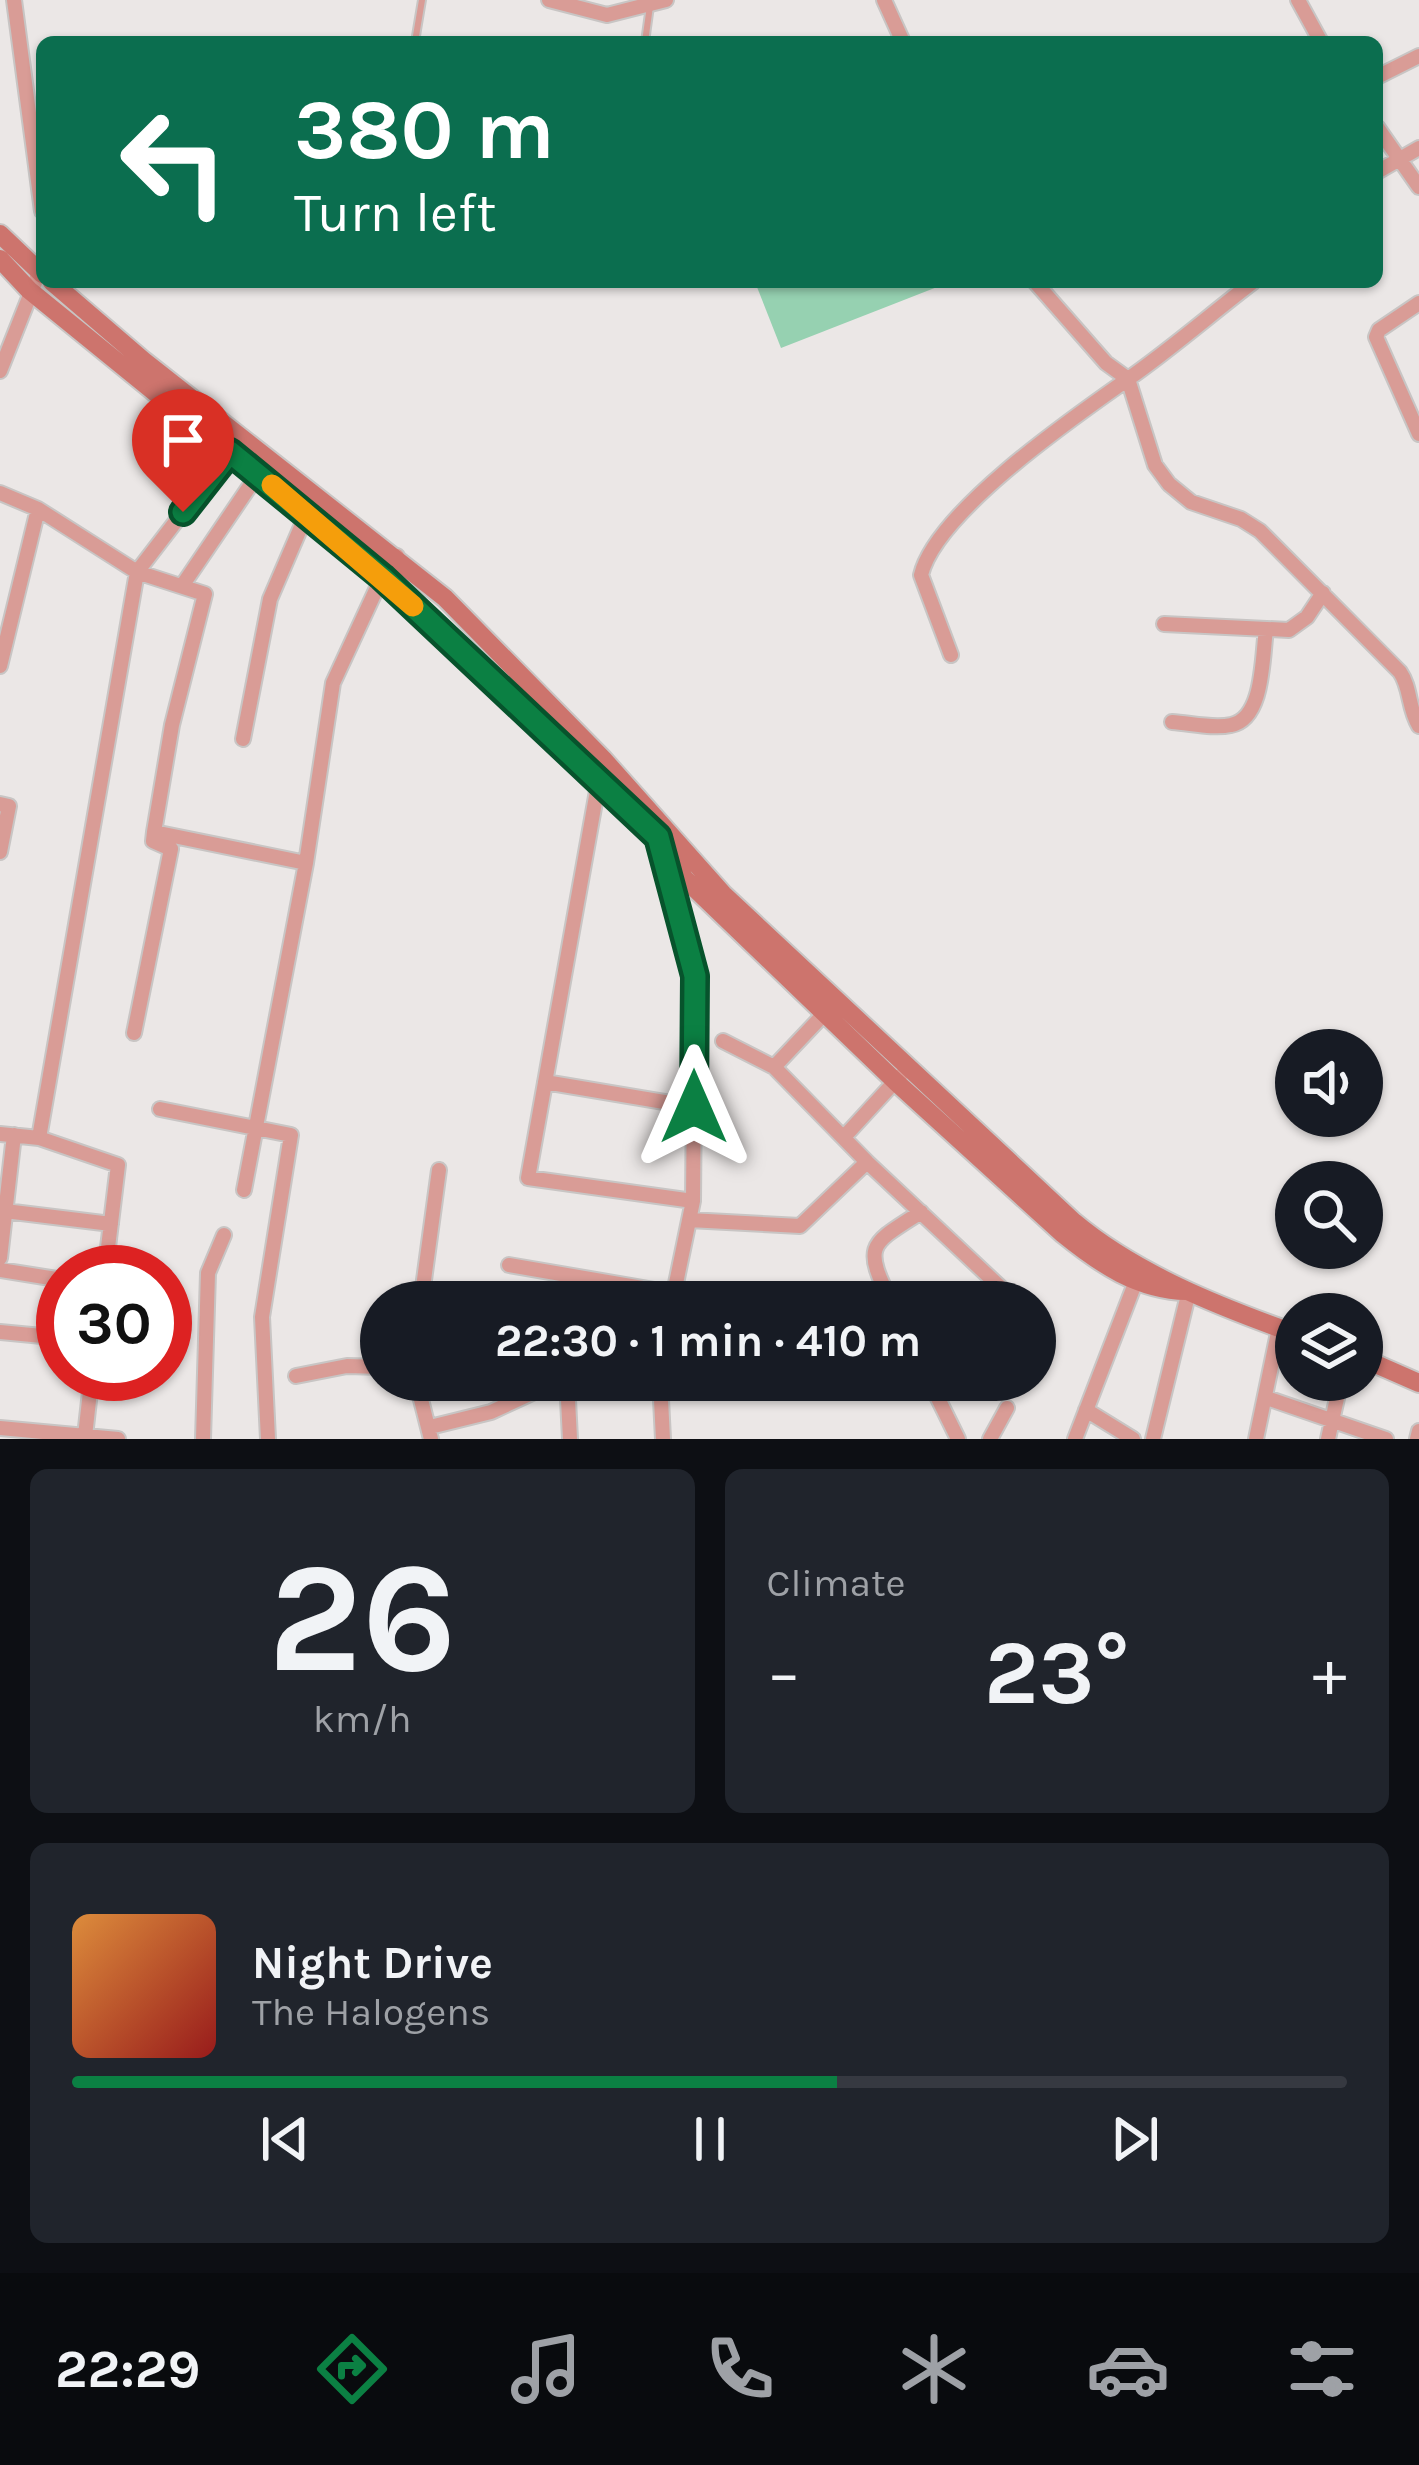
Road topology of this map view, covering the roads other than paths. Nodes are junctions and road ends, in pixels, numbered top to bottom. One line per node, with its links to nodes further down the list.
1 (14, 0): 16 (street)
2 (422, 0): 7 (lane)
3 (549, 0): 6 (street)
4 (884, 0): 9 (street)
5 (1298, 0): 10 (street)
6 (656, 3): 8 (lane)
7 (417, 36)
8 (647, 36)
9 (900, 36)
10 (1318, 36)
11 (1419, 56): 12 (street)
12 (1383, 74)
13 (1383, 137): 15 (street)
14 (1419, 148): 15 (street)
15 (1396, 158): 17 (street); 18 (street)
16 (36, 166)
17 (1383, 168)
18 (1419, 188)
19 (0, 234): 21 (street)
20 (0, 259): 26 (street)
21 (36, 265)
22 (36, 279): 26 (street)
23 (59, 288): 37 (street)
24 (1040, 288): 30 (street)
25 (1245, 288): 30 (street)
26 (29, 290): 28 (street); 32 (street)
27 (1419, 303): 31 (street)
28 (4, 345): 29 (street)
29 (0, 371)
30 (1128, 379): 41 (street); 44 (street)
31 (1419, 434)
32 (230, 452): 33 (street); 38 (street)
33 (258, 474): 36 (street); 40 (street)
34 (0, 493): 35 (street)
35 (38, 509): 38 (street); 45 (street)
36 (307, 513): 39 (street); 49 (street)
37 (397, 556): 39 (street); 50 (street)
38 (137, 572): 40 (street); 68 (street)
39 (382, 577): 51 (street); 56 (street)
40 (182, 586): 53 (street)
41 (1323, 593): 43 (street); 46 (street)
42 (1164, 624): 43 (street)
43 (1266, 630): 47 (street)
44 (951, 655)
45 (0, 666)
46 (1413, 680): 48 (street)
47 (1172, 722)
48 (1419, 726)
49 (244, 739)
50 (603, 759): 51 (street); 54 (street)
51 (598, 781): 54 (street); 62 (street)
52 (0, 804): 55 (street)
53 (154, 832): 56 (street); 58 (street)
54 (662, 833): 57 (street); 61 (street); 63 (street)
55 (0, 852)
56 (306, 863): 65 (street)
57 (824, 1014): 60 (street); 61 (street)
58 (134, 1033)
59 (723, 1041): 60 (street)
60 (774, 1067): 67 (street)
61 (901, 1075): 67 (street); 79 (street)
62 (545, 1082): 63 (street); 72 (street)
63 (694, 1107): 72 (street)
64 (160, 1109): 65 (street)
65 (256, 1130): 71 (street); 115 (street)
66 (7, 1134): 68 (street); 73 (street)
67 (844, 1136): 69 (street)
68 (39, 1138): 76 (street)
69 (867, 1162): 74 (street); 75 (street)
70 (439, 1170): 84 (street)
71 (244, 1190)
72 (693, 1201): 75 (street)
73 (5, 1211): 76 (street); 80 (street)
74 (921, 1212): 87 (street); 88 (street)
75 (689, 1220): 86 (street)
76 (111, 1225): 78 (street)
77 (224, 1235): 114 (street)
78 (108, 1245)
79 (1090, 1246): 89 (street); 90 (street)
80 (0, 1258)
81 (509, 1265): 85 (street)
82 (0, 1270): 83 (street)
83 (36, 1276)
84 (424, 1281)
85 (588, 1281)
86 (675, 1281)
87 (881, 1281)
88 (994, 1281)
89 (1136, 1281): 90 (street); 108 (street)
90 (1189, 1291): 91 (street); 122 (street)
91 (1275, 1326)
92 (0, 1332): 93 (street)
93 (36, 1335)
94 (360, 1366): 97 (street)
95 (1383, 1367): 98 (street)
96 (1275, 1375): 99 (street)
97 (296, 1376)
98 (1419, 1383)
99 (1268, 1398): 109 (street); 123 (street)
100 (89, 1401): 112 (street)
101 (422, 1401): 111 (street)
102 (516, 1401): 111 (street)
103 (567, 1401): 116 (street)
104 (661, 1401): 117 (street)
105 (939, 1401): 118 (street)
106 (1336, 1401): 109 (street)
107 (1007, 1408): 119 (street)
108 (1086, 1410): 120 (street); 121 (street)
109 (1332, 1420): 124 (street); 125 (street)
110 (0, 1429): 112 (street)
111 (430, 1433)
112 (85, 1436): 113 (street)
113 (118, 1439)
114 (203, 1439)
115 (268, 1439)
116 (573, 1439)
117 (663, 1439)
118 (958, 1439)
119 (990, 1439)
120 (1075, 1439)
121 (1132, 1439)
122 (1153, 1439)
123 (1256, 1439)
124 (1328, 1439)
125 (1386, 1439)

